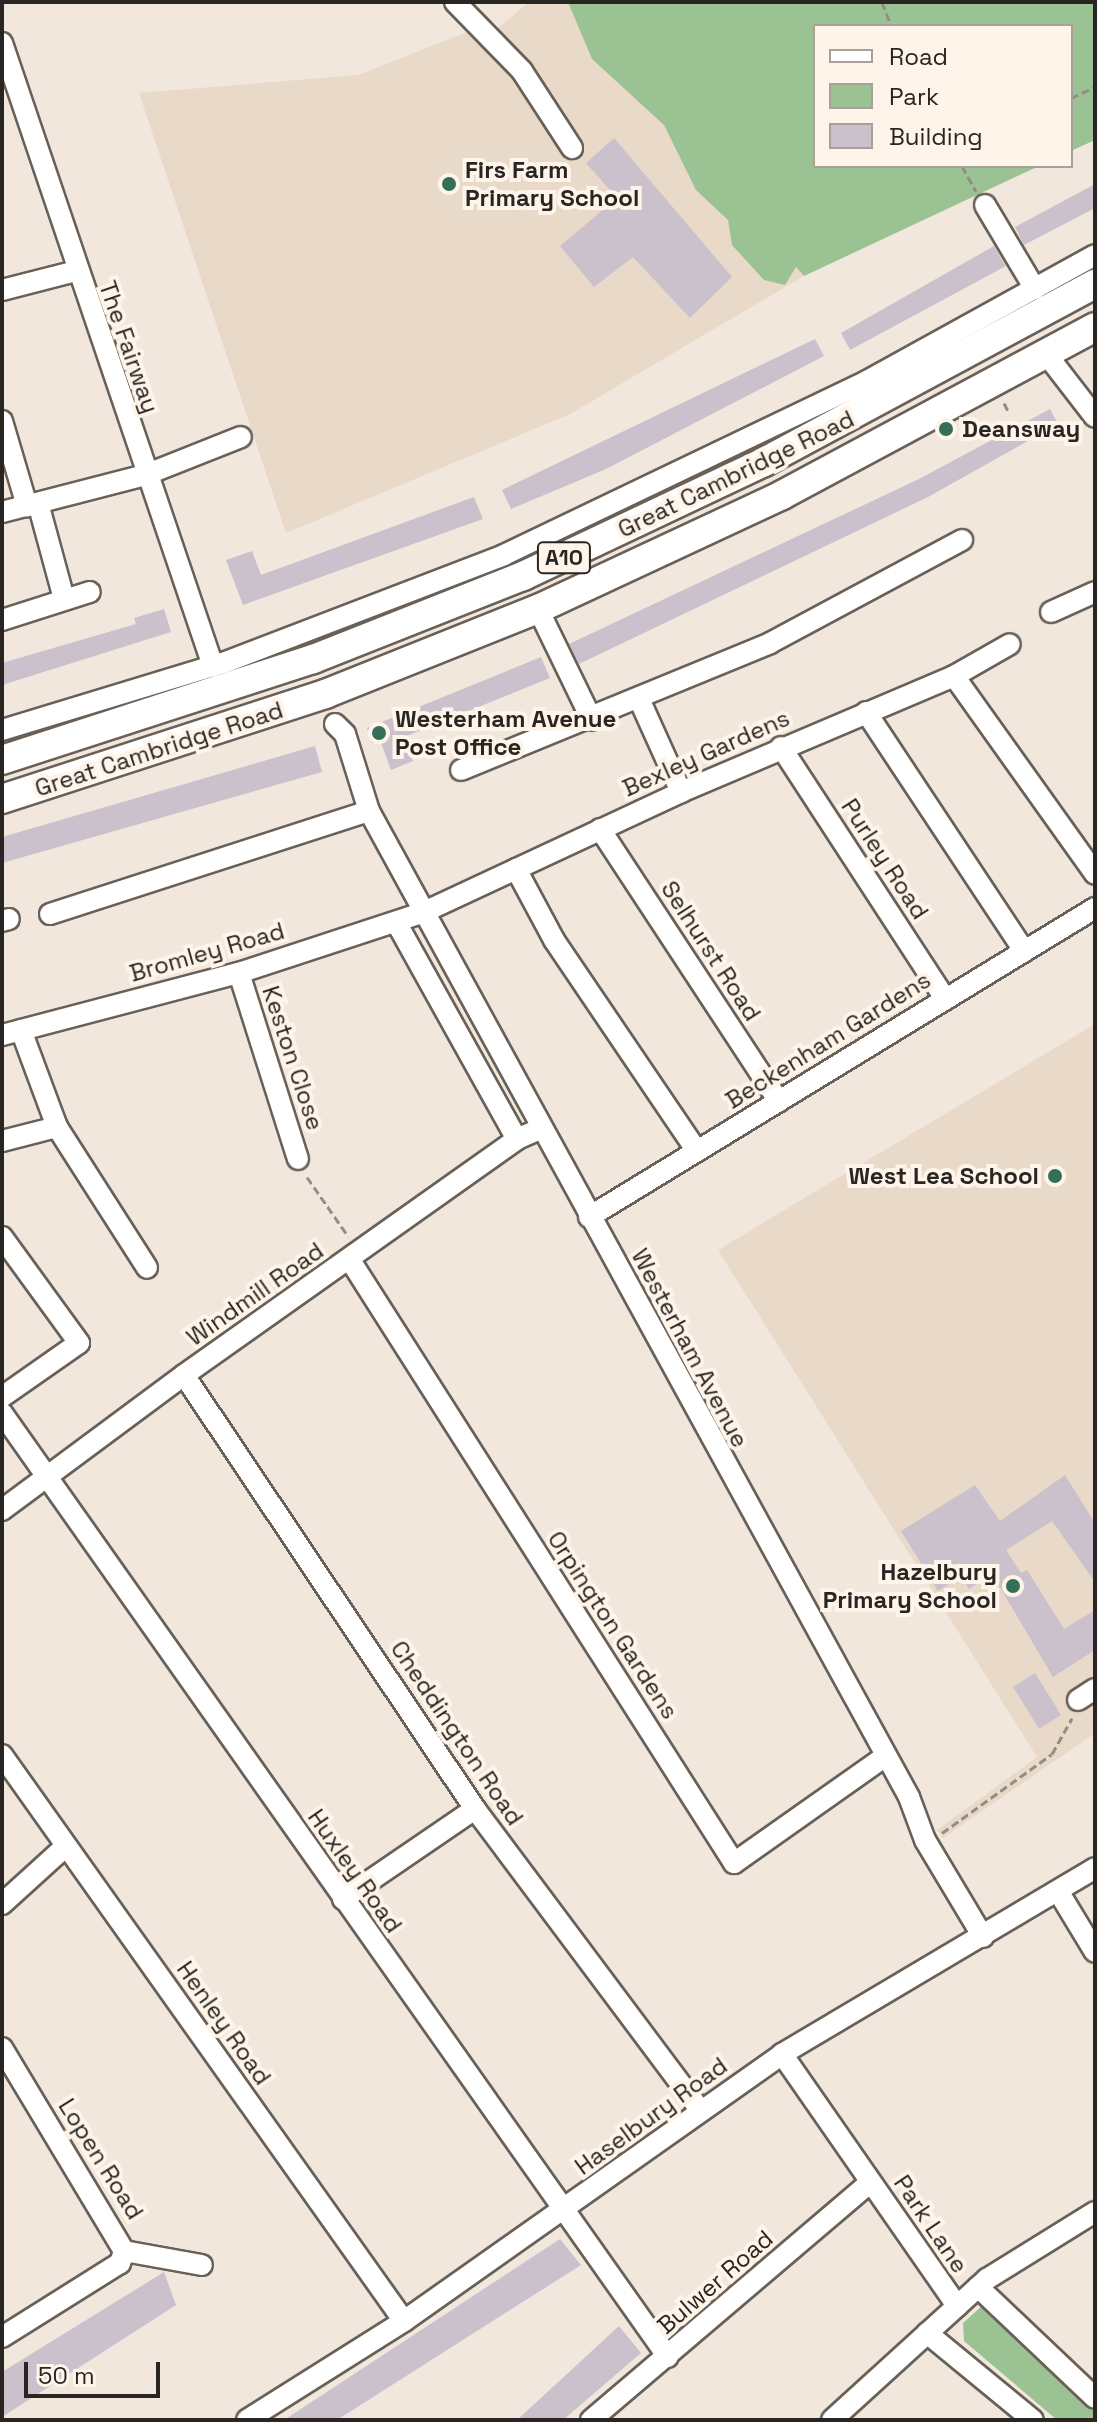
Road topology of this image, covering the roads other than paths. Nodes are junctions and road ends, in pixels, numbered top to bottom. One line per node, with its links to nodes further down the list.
1 (457, 5): 3 (street)
2 (2, 43): 6 (street, The Fairway)
3 (572, 148)
4 (985, 205): 8 (street)
5 (1095, 255): 8 (street)
6 (76, 271): 9 (street); 16 (street, The Fairway)
7 (1095, 284): 12 (highway, Great Cambridge Road / A10)
8 (1035, 289): 12 (street)
9 (2, 290)
10 (1095, 327): 11 (highway, Great Cambridge Road / A10)
11 (1047, 355): 13 (street); 23 (highway, Great Cambridge Road / A10)
12 (859, 399): 27 (street); 35 (highway, Great Cambridge Road / A10)
13 (1095, 417)
14 (2, 421): 17 (street)
15 (241, 437): 16 (street)
16 (145, 475): 17 (street); 27 (street, The Fairway)
17 (32, 505): 18 (street); 22 (street)
18 (2, 512)
19 (962, 540): 30 (street)
20 (90, 592): 22 (street)
21 (1095, 592): 24 (street)
22 (64, 599): 25 (street)
23 (538, 609): 29 (highway, Great Cambridge Road / A10); 32 (street)
24 (1051, 612)
25 (2, 620)
26 (1010, 644): 28 (street, Bexley Gardens)
27 (213, 666): 33 (street)
28 (954, 676): 31 (street, Bexley Gardens); 42 (street)
29 (325, 694): 38 (highway, Great Cambridge Road / A10); 39 (street, Westerham Avenue)
30 (640, 701): 32 (street); 37 (street)
31 (866, 712): 34 (street, Bexley Gardens); 47 (street)
32 (592, 720): 36 (street)
33 (2, 730)
34 (781, 747): 37 (street, Bexley Gardens); 49 (street, Purley Road)
35 (2, 760)
36 (461, 770)
37 (681, 792): 40 (street, Bexley Gardens)
38 (2, 799)
39 (369, 811): 44 (street, Westerham Avenue); 45 (street)
40 (600, 829): 41 (street, Bexley Gardens); 53 (street, Selhurst Road)
41 (516, 869): 44 (street, Bexley Gardens); 58 (street)
42 (1095, 874)
43 (1095, 908): 47 (street, Beckenham Gardens)
44 (424, 912): 46 (street, Bromley Road); 50 (street, Westerham Avenue)
45 (50, 914)
46 (396, 922): 48 (street, Bromley Road); 52 (street)
47 (1024, 951): 49 (street, Beckenham Gardens)
48 (239, 973): 51 (street, Bromley Road); 59 (street, Keston Close)
49 (945, 999): 53 (street, Beckenham Gardens)
50 (485, 1021): 52 (street); 55 (street, Westerham Avenue)
51 (12, 1033): 54 (street)
52 (458, 1034): 56 (street)
53 (779, 1102): 58 (street, Beckenham Gardens)
54 (57, 1127): 57 (street); 63 (street)
55 (542, 1128): 56 (street, Windmill Road); 60 (street, Westerham Avenue)
56 (517, 1139): 62 (street, Windmill Road)
57 (2, 1141)
58 (697, 1151): 60 (street, Beckenham Gardens)
59 (298, 1159)
60 (589, 1217): 70 (street, Westerham Avenue)
61 (2, 1237): 65 (street)
62 (355, 1256): 64 (street, Windmill Road); 70 (street, Orpington Gardens)
63 (147, 1268)
64 (184, 1375): 67 (street, Windmill Road); 71 (street, Cheddington Road)
65 (2, 1397)
66 (2, 1413): 67 (street, Huxley Road)
67 (49, 1478): 68 (street, Windmill Road); 75 (street, Huxley Road)
68 (2, 1510)
69 (2, 1756): 72 (street, Henley Road)
70 (884, 1757): 77 (street, Westerham Avenue)
71 (475, 1809): 75 (street); 81 (street, Cheddington Road)
72 (66, 1846): 76 (street); 89 (street, Henley Road)
73 (1095, 1868): 74 (street, Haselbury Road)
74 (1058, 1891): 77 (street, Haselbury Road); 78 (street)
75 (343, 1899): 83 (street, Huxley Road)
76 (2, 1904)
77 (983, 1937): 80 (street, Haselbury Road)
78 (1095, 1952)
79 (2, 2048): 85 (street, Lopen Road)
80 (782, 2054): 81 (street, Haselbury Road); 82 (street, Park Lane)
81 (701, 2111): 83 (street, Haselbury Road)
82 (871, 2182): 88 (street, Park Lane); 92 (street, Bulwer Road)
83 (563, 2211): 89 (street, Haselbury Road); 92 (street, Huxley Road)
84 (1095, 2212): 87 (street)
85 (124, 2251): 86 (street); 91 (street, Lopen Road)
86 (202, 2265)
87 (978, 2287): 88 (street, Park Lane); 93 (street, Park Lane)
88 (957, 2306): 90 (street)
89 (404, 2321): 94 (street, Haselbury Road)
90 (927, 2333): 96 (street); 97 (street)
91 (3, 2334)
92 (668, 2357): 95 (street, Bulwer Road)
93 (1095, 2398)
94 (247, 2420)
95 (591, 2420)
96 (832, 2420)
97 (1033, 2420)

